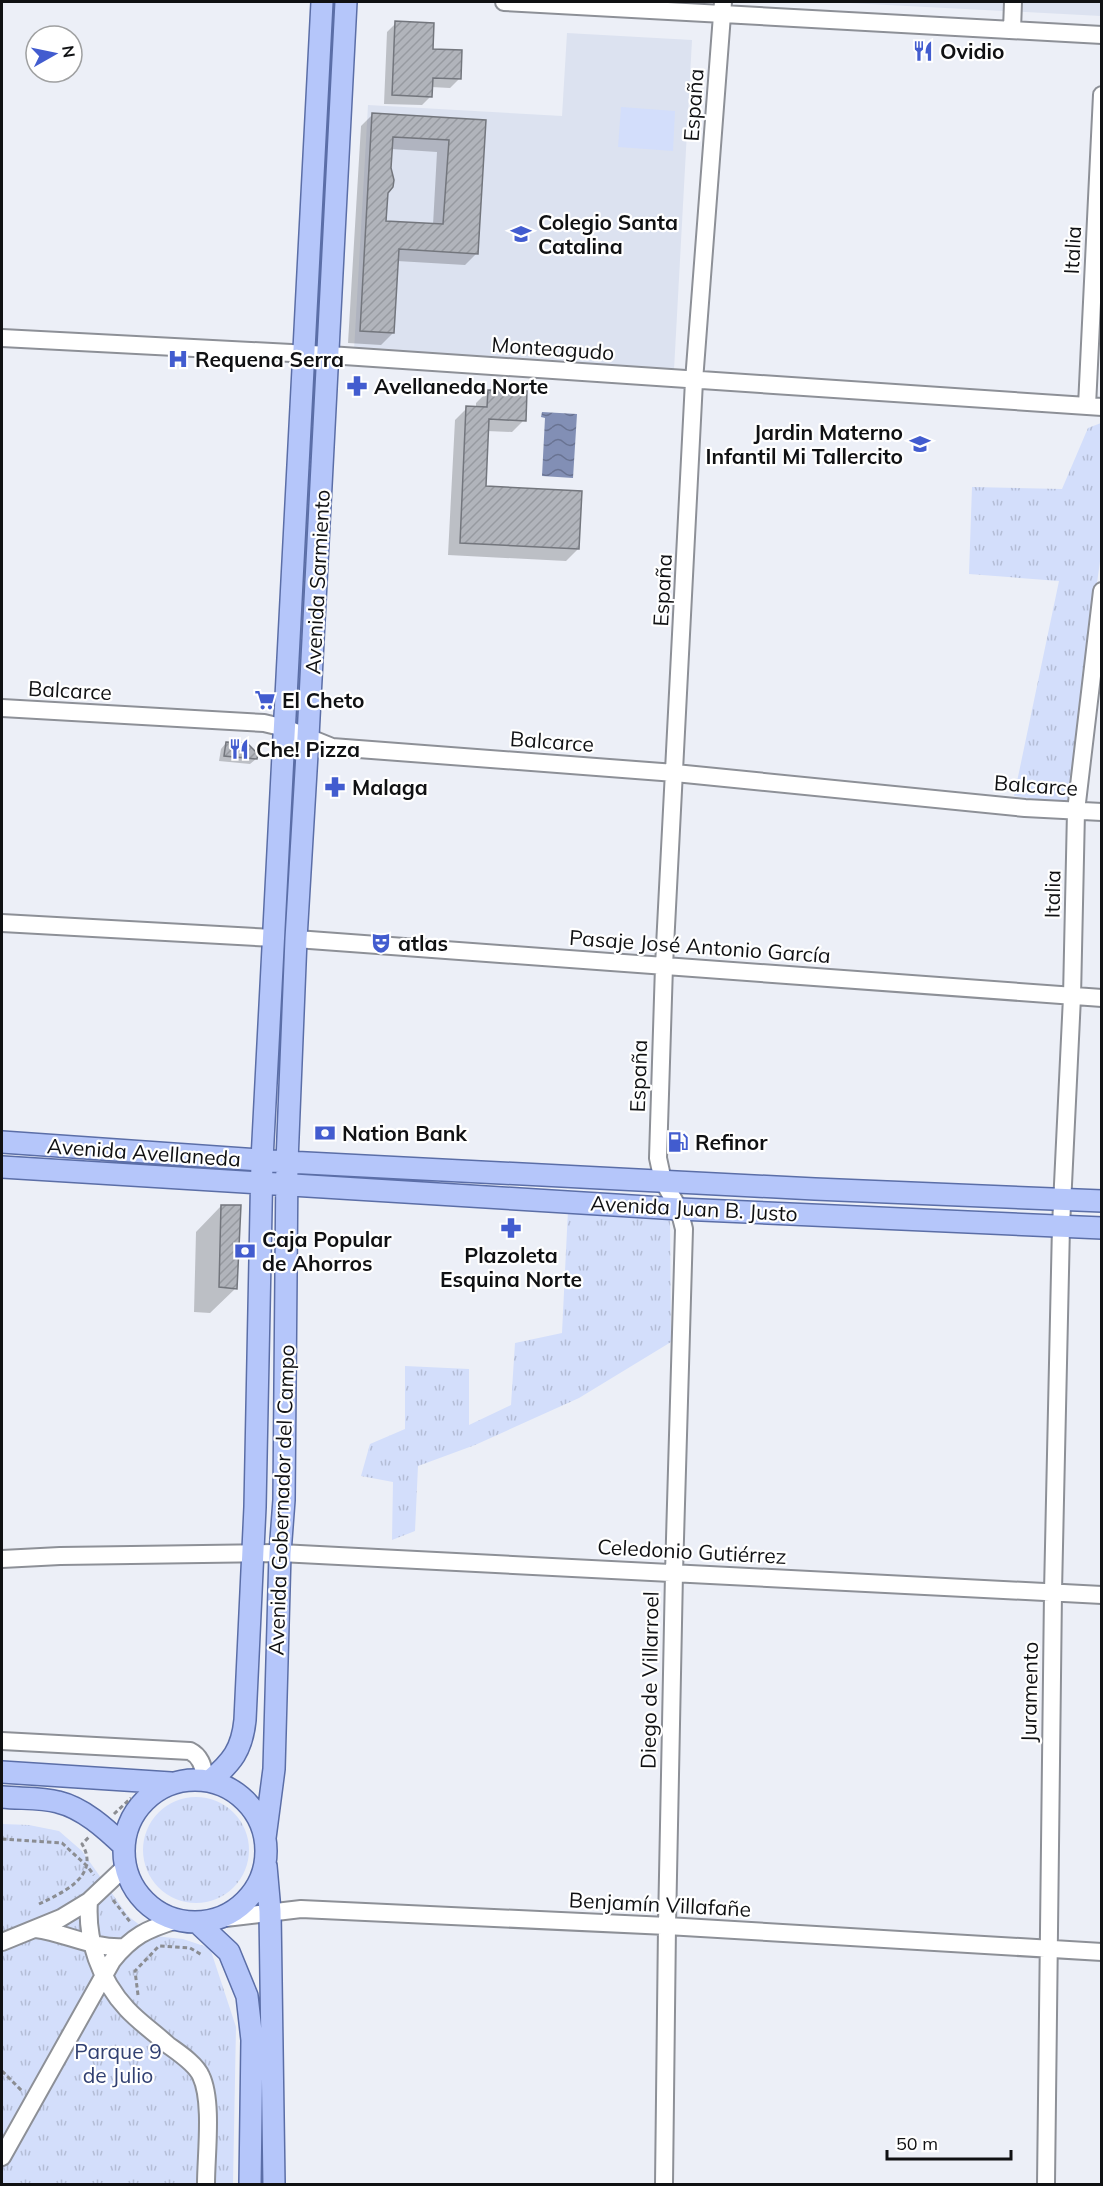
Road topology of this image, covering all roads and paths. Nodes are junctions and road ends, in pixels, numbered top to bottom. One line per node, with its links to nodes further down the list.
1 (322, 2): 10 (main road, Avenida Sarmiento)
2 (346, 2): 11 (main road, Avenida Sarmiento)
3 (504, 2): 5 (street)
4 (1013, 2): 6 (street)
5 (722, 8): 6 (street); 12 (street, España)
6 (1012, 30): 7 (street)
7 (1101, 35)
8 (1101, 95): 13 (street, Italia)
9 (2, 338): 10 (street, Monteagudo)
10 (305, 353): 11 (street, Monteagudo); 17 (main road, Avenida Sarmiento)
11 (329, 354): 12 (street, Monteagudo); 18 (main road, Avenida Sarmiento)
12 (694, 381): 13 (street, Monteagudo); 19 (street, España)
13 (1094, 407)
14 (1101, 591): 15 (street, Italia)
15 (1100, 614): 20 (street, Italia)
16 (2, 708): 17 (street, Balcarce)
17 (285, 728): 18 (street, Balcarce); 23 (main road, Avenida Sarmiento)
18 (308, 738): 19 (street, Balcarce); 24 (main road, Avenida Sarmiento)
19 (675, 773): 20 (street, Balcarce); 25 (street, España)
20 (1076, 811): 21 (street, Balcarce); 26 (street, Italia)
21 (1101, 812)
22 (2, 923): 23 (street)
23 (274, 938): 29 (main road, Avenida Sarmiento)
24 (296, 939): 25 (street, Pasaje José Antonio García); 30 (main road, Avenida Sarmiento)
25 (664, 966): 26 (street, Pasaje José Antonio García); 32 (street, España)
26 (1072, 997): 27 (street, Pasaje José Antonio García); 35 (street, Italia)
27 (1101, 998)
28 (2, 1142): 29 (main road, Avenida Avellaneda)
29 (262, 1160): 30 (main road, Avenida Avellaneda); 33 (main road, Avenida Gobernador del Campo)
30 (287, 1162): 32 (main road, Avenida Juan B. Justo); 34 (main road, Avenida Gobernador del Campo)
31 (2, 1167): 33 (main road, Avenida Avellaneda)
32 (663, 1181): 35 (main road, Avenida Juan B. Justo); 37 (street, Diego de Villarroel)
33 (262, 1184): 34 (main road, Avenida Avellaneda); 40 (main road, Avenida Gobernador del Campo)
34 (287, 1185): 37 (main road, Avenida Juan B. Justo); 41 (main road, Avenida Gobernador del Campo)
35 (1062, 1199): 36 (main road, Avenida Juan B. Justo); 38 (street, Juramento)
36 (1101, 1202)
37 (679, 1209): 38 (main road, Avenida Juan B. Justo); 43 (street, Diego de Villarroel)
38 (1061, 1226): 39 (main road, Avenida Juan B. Justo); 44 (street, Juramento)
39 (1101, 1228)
40 (253, 1552): 41 (street, Celedonio Gutiérrez); 42 (street, Celedonio Gutiérrez); 48 (main road, Avenida Gobernador del Campo)
41 (280, 1553): 43 (street, Celedonio Gutiérrez); 51 (main road, Avenida Gobernador del Campo)
42 (2, 1559)
43 (674, 1573): 44 (street, Celedonio Gutiérrez); 56 (street, Diego de Villarroel)
44 (1053, 1593): 45 (street, Celedonio Gutiérrez); 61 (street, Juramento)
45 (1101, 1595)
46 (2, 1741): 48 (street)
47 (2, 1772): 49 (main road)
48 (208, 1781): 49 (main road); 51 (main road)
49 (171, 1783): 52 (main road)
50 (2, 1797): 52 (main road)
51 (265, 1848): 54 (main road, Avenida Gobernador del Campo); 55 (main road)
52 (124, 1856): 53 (street); 55 (main road)
53 (89, 1900): 57 (street); 59 (street)
54 (270, 1911): 55 (street, Benjamín Villafañe); 56 (street, Benjamín Villafañe); 71 (main road, Avenida Gobernador del Campo)
55 (197, 1920): 60 (street, Benjamín Villafañe); 70 (main road)
56 (667, 1926): 61 (street, Benjamín Villafañe); 72 (street, Diego de Villarroel)
57 (35, 1929): 58 (street); 59 (street)
58 (2, 1942)
59 (92, 1944): 60 (street); 64 (street)
60 (124, 1947): 64 (street, Benjamín Villafañe)
61 (1048, 1949): 62 (street, Benjamín Villafañe); 73 (street, Juramento)
62 (1101, 1952)
63 (204, 1956): 65 (path)
64 (104, 1977): 67 (street, Benjamín Villafañe); 69 (street)
65 (138, 1997)
66 (2, 2071): 67 (path)
67 (33, 2102): 68 (street, Benjamín Villafañe)
68 (2, 2157)
69 (206, 2184)
70 (250, 2184)
71 (274, 2184)
72 (664, 2184)
73 (1046, 2184)

